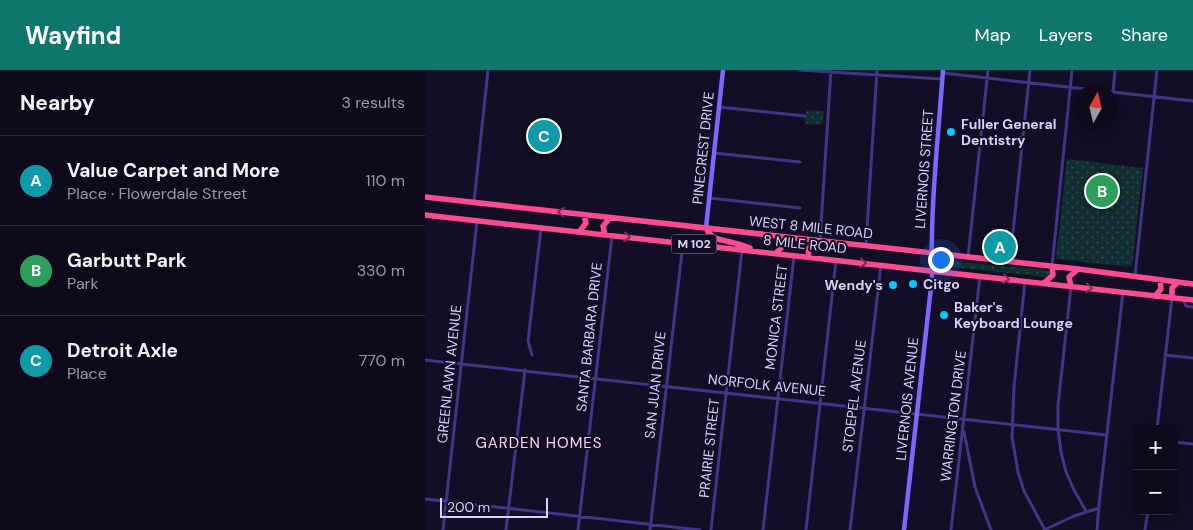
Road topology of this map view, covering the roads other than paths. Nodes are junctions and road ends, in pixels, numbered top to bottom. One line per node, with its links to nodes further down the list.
1 (488, 70): 26 (street)
2 (723, 70): 20 (street, PINECREST DRIVE)
3 (799, 70): 9 (street)
4 (987, 70): 12 (street)
5 (1030, 70): 14 (street)
6 (1073, 70): 16 (street)
7 (1115, 70): 15 (street)
8 (1157, 70): 18 (street)
9 (831, 71): 11 (street); 37 (street)
10 (943, 71): 12 (street); 13 (street, LIVERNOIS STREET)
11 (876, 72): 13 (street); 39 (street)
12 (987, 78): 14 (street); 46 (street)
13 (942, 79): 42 (street, LIVERNOIS STREET)
14 (1029, 83): 16 (street); 48 (street)
15 (1114, 85)
16 (1071, 87): 50 (street)
17 (1118, 92): 18 (street)
18 (1155, 96): 19 (street); 54 (street)
19 (1193, 101)
20 (719, 107): 21 (street); 22 (street, PINECREST DRIVE)
21 (805, 116)
22 (714, 153): 23 (street); 25 (street, PINECREST DRIVE)
23 (801, 162)
24 (425, 197): 26 (highway, WEST 8 MILE ROAD / M 102)
25 (709, 198): 27 (street); 33 (street, PINECREST DRIVE)
26 (474, 203): 29 (highway, WEST 8 MILE ROAD / M 102, one-way to 26)
27 (799, 208)
28 (425, 215): 31 (highway, 8 MILE ROAD / M 102)
29 (583, 215): 30 (highway, WEST 8 MILE ROAD / M 102); 34 (highway)
30 (610, 218): 33 (highway, WEST 8 MILE ROAD / M 102); 35 (highway)
31 (477, 221): 32 (highway, 8 MILE ROAD / M 102); 71 (street, GREENLAWN AVENUE)
32 (541, 228): 34 (highway, 8 MILE ROAD / M 102); 67 (street)
33 (706, 228): 36 (highway, WEST 8 MILE ROAD / M 102); 41 (highway)
34 (579, 232): 35 (highway, 8 MILE ROAD / M 102)
35 (608, 235): 38 (highway, 8 MILE ROAD / M 102, one-way to 38); 73 (street, SANTA BARBARA DRIVE)
36 (782, 237): 37 (highway, WEST 8 MILE ROAD / M 102); 43 (highway)
37 (818, 241): 39 (highway, WEST 8 MILE ROAD / M 102); 45 (highway)
38 (683, 243): 40 (highway, 8 MILE ROAD / M 102); 74 (street, SAN JUAN DRIVE)
39 (866, 246): 42 (highway, WEST 8 MILE ROAD / M 102)
40 (743, 250): 41 (highway, 8 MILE ROAD / M 102); 75 (street, PRAIRIE STREET)
41 (760, 252): 43 (highway, 8 MILE ROAD / M 102)
42 (931, 253): 46 (highway, WEST 8 MILE ROAD / M 102); 52 (street, LIVERNOIS STREET)
43 (775, 254): 44 (highway, 8 MILE ROAD / M 102)
44 (794, 256): 45 (highway, 8 MILE ROAD / M 102); 76 (street, MONICA STREET)
45 (809, 257): 47 (highway, 8 MILE ROAD / M 102)
46 (968, 257): 48 (highway, WEST 8 MILE ROAD / M 102)
47 (836, 260): 49 (highway, 8 MILE ROAD / M 102, one-way to 49); 77 (street)
48 (1010, 262): 50 (highway, WEST 8 MILE ROAD / M 102)
49 (881, 265): 52 (highway, 8 MILE ROAD / M 102); 78 (street, STOEPEL AVENUE)
50 (1051, 266): 51 (highway, WEST 8 MILE ROAD / M 102); 58 (highway)
51 (1078, 269): 54 (highway, WEST 8 MILE ROAD / M 102); 60 (highway)
52 (932, 270): 53 (highway, 8 MILE ROAD / M 102); 79 (street, LIVERNOIS AVENUE)
53 (980, 276): 56 (highway, 8 MILE ROAD / M 102, one-way to 56); 80 (street, WARRINGTON DRIVE)
54 (1135, 276): 55 (highway, WEST 8 MILE ROAD / M 102)
55 (1161, 280): 57 (highway, WEST 8 MILE ROAD / M 102); 62 (highway)
56 (1025, 281): 58 (highway, 8 MILE ROAD / M 102); 81 (street)
57 (1178, 282): 59 (highway, WEST 8 MILE ROAD / M 102); 63 (highway)
58 (1045, 283): 60 (highway, 8 MILE ROAD / M 102)
59 (1193, 284)
60 (1071, 286): 61 (highway, 8 MILE ROAD / M 102, one-way to 61); 84 (street)
61 (1123, 292): 62 (highway, 8 MILE ROAD / M 102); 85 (street)
62 (1155, 296): 63 (highway, 8 MILE ROAD / M 102)
63 (1172, 298): 64 (highway, 8 MILE ROAD / M 102); 68 (street)
64 (1183, 299): 65 (highway, 8 MILE ROAD / M 102); 66 (street)
65 (1193, 300)
66 (1193, 307)
67 (532, 355)
68 (1165, 355): 69 (street); 82 (street)
69 (1193, 358)
70 (425, 360): 71 (street, NORFOLK AVENUE)
71 (461, 364): 72 (street, NORFOLK AVENUE); 89 (street, GREENLAWN AVENUE)
72 (525, 370): 73 (street, NORFOLK AVENUE); 90 (street)
73 (596, 378): 74 (street, NORFOLK AVENUE); 94 (street, SANTA BARBARA DRIVE)
74 (667, 386): 75 (street, NORFOLK AVENUE); 95 (street, SAN JUAN DRIVE)
75 (726, 392): 76 (street, NORFOLK AVENUE); 101 (street, PRAIRIE STREET)
76 (778, 398): 77 (street, NORFOLK AVENUE); 102 (street, MONICA STREET)
77 (820, 403): 78 (street, NORFOLK AVENUE); 103 (street)
78 (864, 407): 79 (street, NORFOLK AVENUE); 104 (street, STOEPEL AVENUE)
79 (917, 413): 80 (street, NORFOLK AVENUE); 105 (street, LIVERNOIS AVENUE)
80 (965, 419): 81 (street, NORFOLK AVENUE); 83 (street, WARRINGTON DRIVE)
81 (1012, 424): 84 (street, NORFOLK AVENUE); 108 (street)
82 (1157, 425)
83 (964, 428): 106 (street, WARRINGTON DRIVE); 107 (street)
84 (1058, 429): 85 (street, NORFOLK AVENUE); 92 (street)
85 (1106, 435): 91 (street)
86 (1178, 442): 87 (street)
87 (1193, 444)
88 (425, 500): 89 (street)
89 (446, 502): 90 (street); 96 (street, GREENLAWN AVENUE)
90 (509, 508): 94 (street); 97 (street)
91 (1099, 508): 92 (street); 109 (street)
92 (1086, 511): 108 (street)
93 (1147, 515): 110 (street)
94 (580, 516): 95 (street); 98 (street, SANTA BARBARA DRIVE)
95 (651, 525): 99 (street, SAN JUAN DRIVE); 100 (street)
96 (443, 530)
97 (507, 530)
98 (578, 530)
99 (650, 530)
100 (700, 530)
101 (711, 530)
102 (763, 530)
103 (806, 530)
104 (850, 530)
105 (904, 530)
106 (951, 530)
107 (991, 530)
108 (1044, 530)
109 (1097, 530)
110 (1145, 530)

